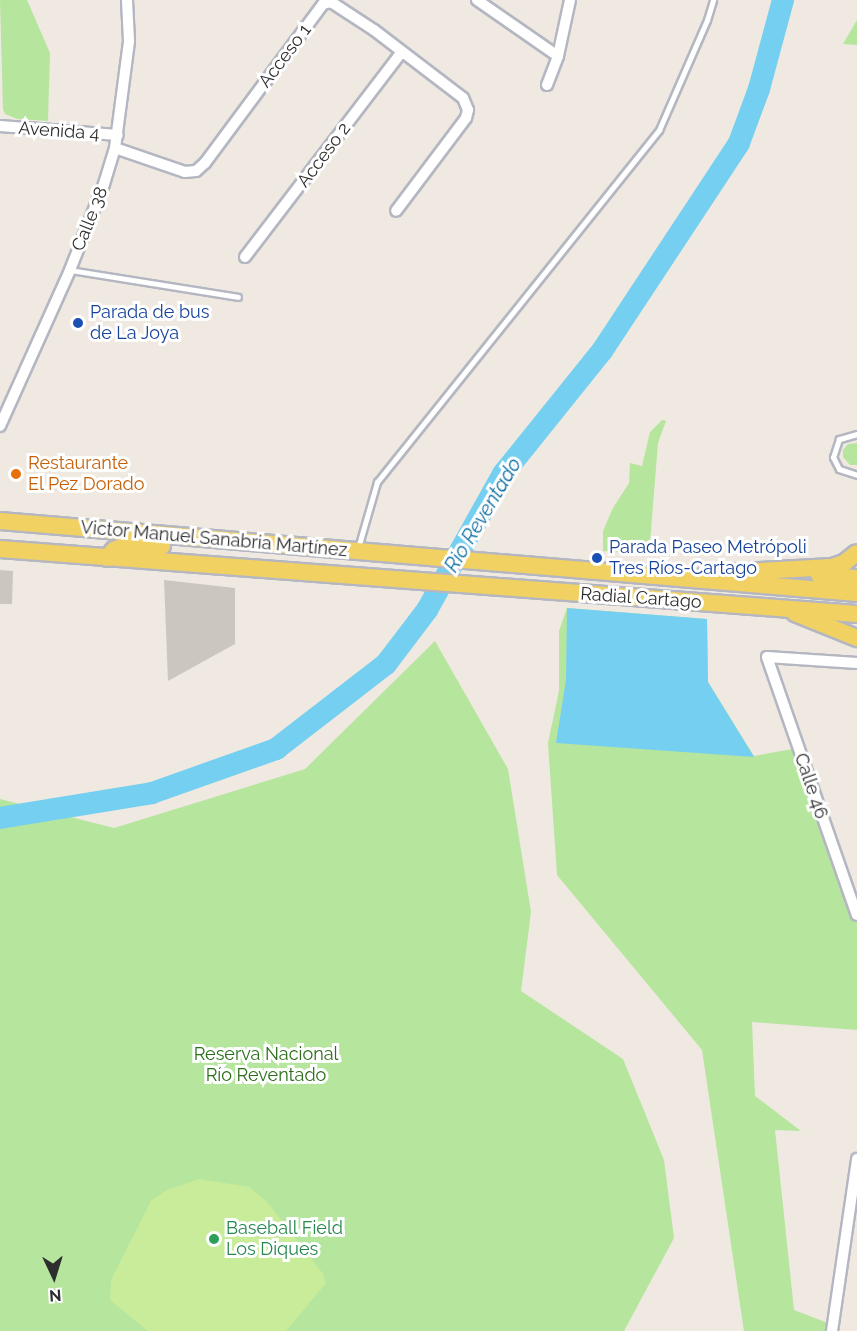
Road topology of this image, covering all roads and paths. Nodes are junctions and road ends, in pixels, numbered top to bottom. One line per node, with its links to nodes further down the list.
1 (127, 0): 9 (street, Calle 38)
2 (477, 0): 6 (street)
3 (570, 0): 6 (street)
4 (713, 0): 22 (lane)
5 (402, 52): 10 (street, Acceso 1); 11 (street, Acceso 1); 12 (street, Acceso 2)
6 (558, 57): 7 (street)
7 (547, 85)
8 (0, 126): 9 (street, Avenida 4)
9 (118, 135): 10 (street, Calle 38)
10 (116, 148): 13 (street, Calle 38)
11 (396, 211)
12 (245, 257)
13 (70, 270): 14 (lane); 15 (street, Calle 38)
14 (238, 297)
15 (3, 409): 16 (street, Calle 38)
16 (0, 426)
17 (857, 434): 18 (lane)
18 (857, 475)
19 (0, 521): 20 (main road, Victor Manuel Sanabria Martínez)
20 (204, 538): 22 (main road, Victor Manuel Sanabria Martínez); 25 (main road)
21 (0, 549): 25 (main road, Victor Manuel Sanabria Martínez)
22 (357, 551): 24 (main road, Victor Manuel Sanabria Martínez)
23 (857, 553): 26 (main road)
24 (429, 557): 28 (main road, Radial Cartago)
25 (107, 558): 29 (main road, Victor Manuel Sanabria Martínez)
26 (742, 570): 27 (main road); 28 (main road)
27 (857, 578)
28 (663, 579): 30 (main road, Radial Cartago)
29 (425, 581): 31 (main road, Radial Cartago)
30 (857, 593)
31 (786, 609): 32 (main road, Radial Cartago); 33 (main road)
32 (857, 614)
33 (857, 638)
34 (857, 663): 35 (street, Calle 46)
35 (857, 915)
36 (857, 1159): 37 (street)
37 (832, 1331)

